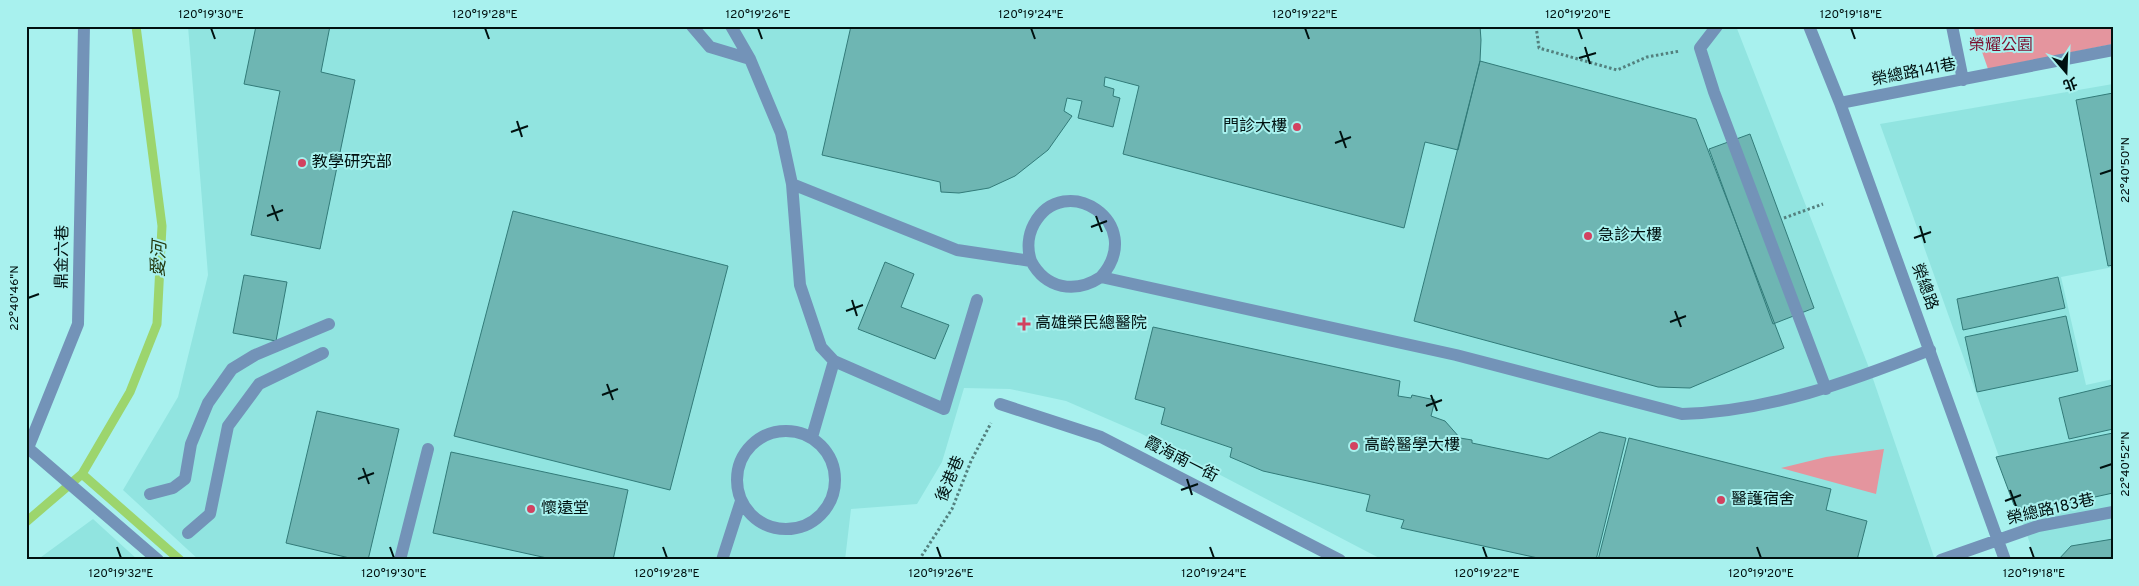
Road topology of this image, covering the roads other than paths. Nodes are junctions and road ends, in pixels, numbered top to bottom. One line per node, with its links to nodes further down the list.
1 (84, 26): 28 (street, 鼎金六巷)
2 (692, 26): 8 (street)
3 (731, 26): 8 (street)
4 (1717, 26): 19 (street)
5 (1809, 26): 10 (street, 榮總路)
6 (1952, 26): 9 (street)
7 (2113, 50): 9 (street, 榮總路141巷)
8 (750, 59): 11 (street)
9 (1963, 80): 10 (street, 榮總路141巷)
10 (1840, 103): 16 (street, 榮總路)
11 (792, 184): 12 (street); 18 (street)
12 (1031, 261): 13 (street); 13 (street)
13 (1100, 277): 19 (street)
14 (977, 300): 18 (street)
15 (329, 324): 23 (street)
16 (1930, 350): 19 (street); 27 (street, 榮總路)
17 (323, 353): 26 (street)
18 (834, 360): 21 (street)
19 (1826, 389)
20 (1000, 404): 31 (street, 霞海南一街)
21 (812, 438): 24 (street); 24 (street)
22 (428, 449): 29 (street)
23 (150, 494)
24 (741, 501): 30 (street)
25 (2113, 512): 27 (street, 榮總路183巷)
26 (188, 533)
27 (1997, 540): 32 (street, 榮總路183巷); 33 (street, 榮總路)
28 (158, 560)
29 (400, 560)
30 (722, 560)
31 (1340, 560)
32 (1941, 560)
33 (2005, 560)

